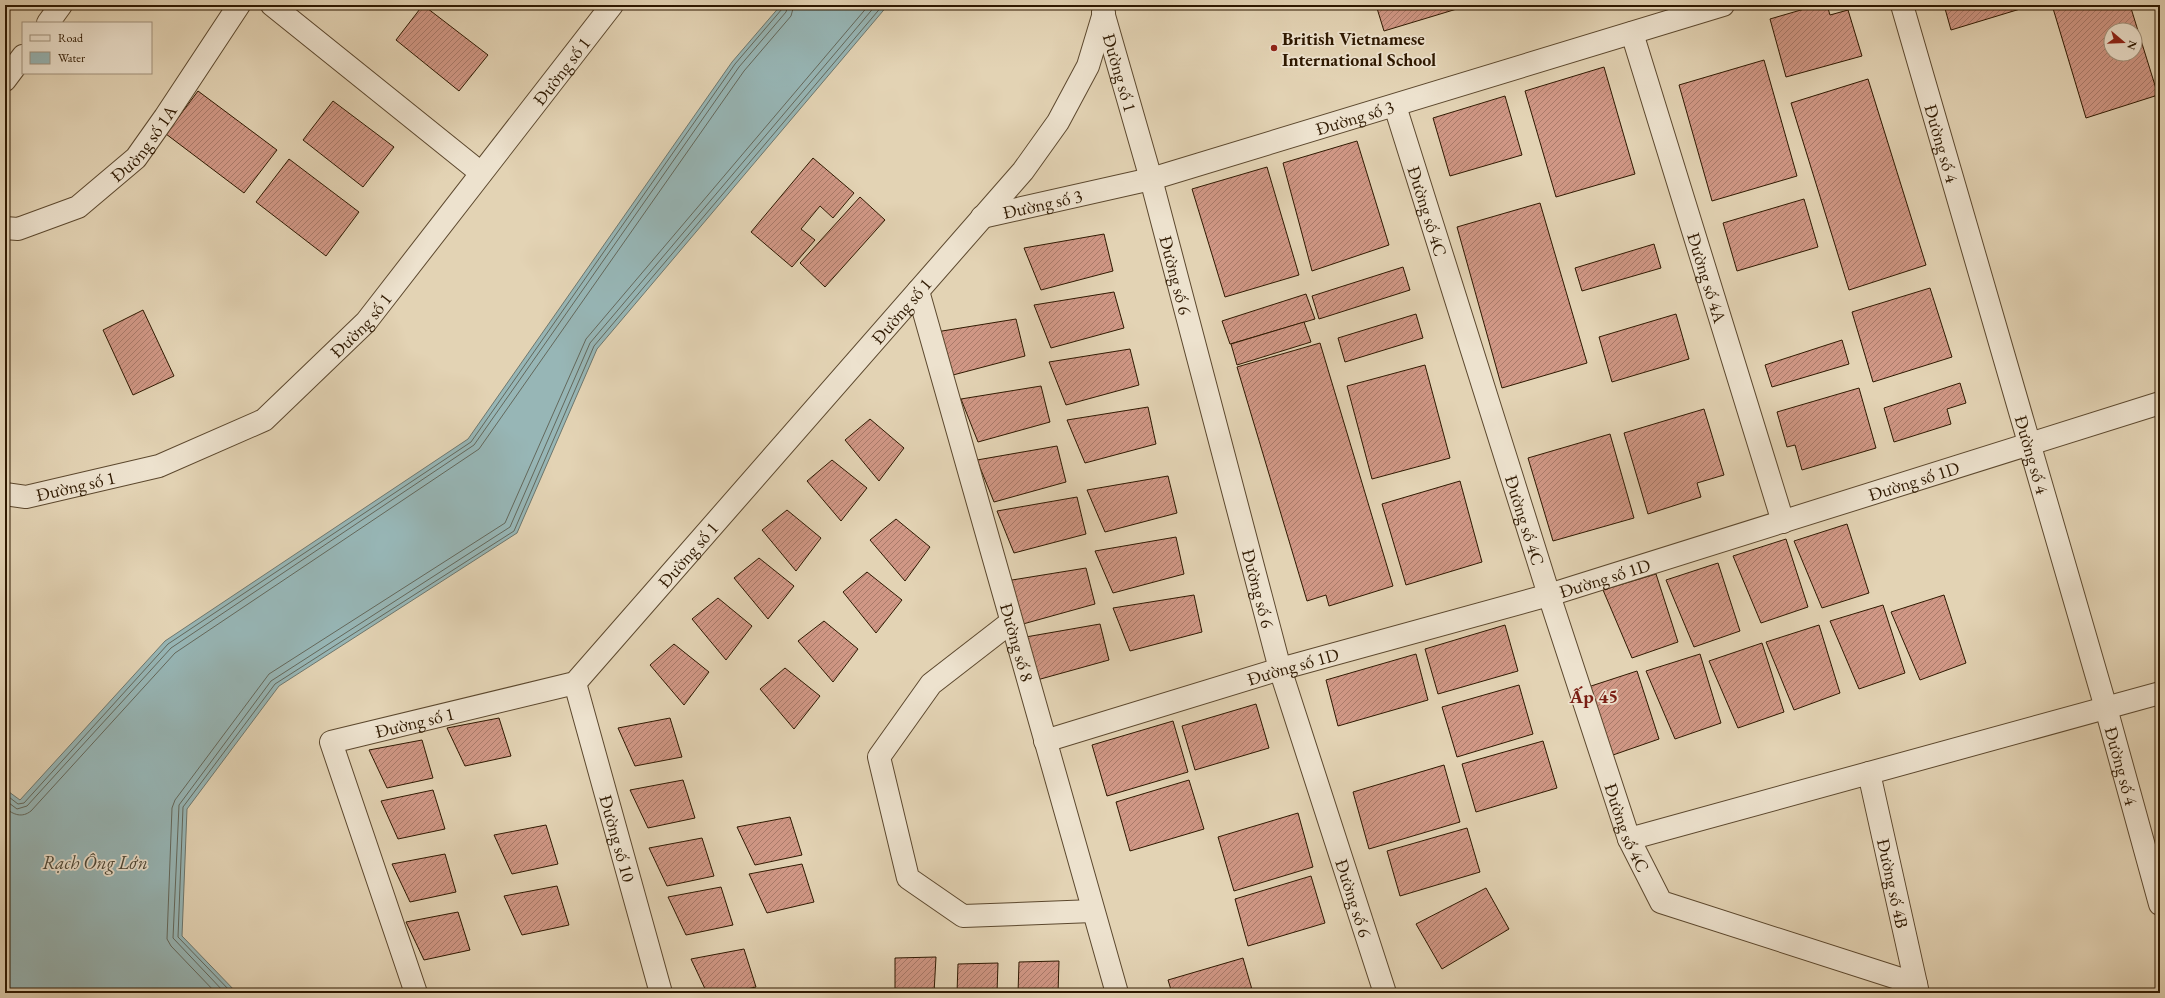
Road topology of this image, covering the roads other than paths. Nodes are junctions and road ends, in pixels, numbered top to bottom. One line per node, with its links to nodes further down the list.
1 (61, 5): 8 (street)
2 (239, 5): 16 (street, Đường số 1A)
3 (272, 5): 13 (street)
4 (612, 5): 13 (street, Đường số 1)
5 (1723, 5): 9 (street, Đường số 3)
6 (1902, 5): 19 (street, Đường số 4)
7 (1102, 9): 14 (street, Đường số 1); 15 (street, Đường số 1)
8 (49, 22)
9 (1632, 33): 12 (street, Đường số 3); 21 (street, Đường số 4A)
10 (22, 57): 11 (street)
11 (5, 80)
12 (1396, 106): 14 (street, Đường số 3); 22 (street, Đường số 4C)
13 (482, 173): 20 (street, Đường số 1)
14 (1151, 179): 15 (street, Đường số 3); 24 (street, Đường số 6)
15 (982, 217): 17 (street, Đường số 1)
16 (5, 228)
17 (918, 291): 23 (street, Đường số 8); 25 (street, Đường số 1)
18 (2160, 403): 19 (street, Đường số 1D)
19 (2028, 444): 21 (street, Đường số 1D); 27 (street, Đường số 4)
20 (5, 494)
21 (1783, 522): 22 (street, Đường số 1D)
22 (1549, 595): 24 (street, Đường số 1D); 30 (street, Đường số 4C)
23 (1012, 622): 28 (street, Đường số 8); 32 (street)
24 (1280, 669): 28 (street, Đường số 1D); 37 (street, Đường số 6)
25 (575, 683): 34 (street, Đường số 1); 35 (street, Đường số 10)
26 (2160, 693): 27 (street)
27 (2106, 708): 29 (street); 31 (street, Đường số 4)
28 (1045, 742): 32 (street, Đường số 8)
29 (1869, 773): 30 (street); 33 (street, Đường số 4B)
30 (1628, 839): 33 (street, Đường số 4C)
31 (2160, 904)
32 (1093, 911): 36 (street, Đường số 8)
33 (1917, 988)
34 (416, 993)
35 (661, 993)
36 (1117, 993)
37 (1385, 993)

